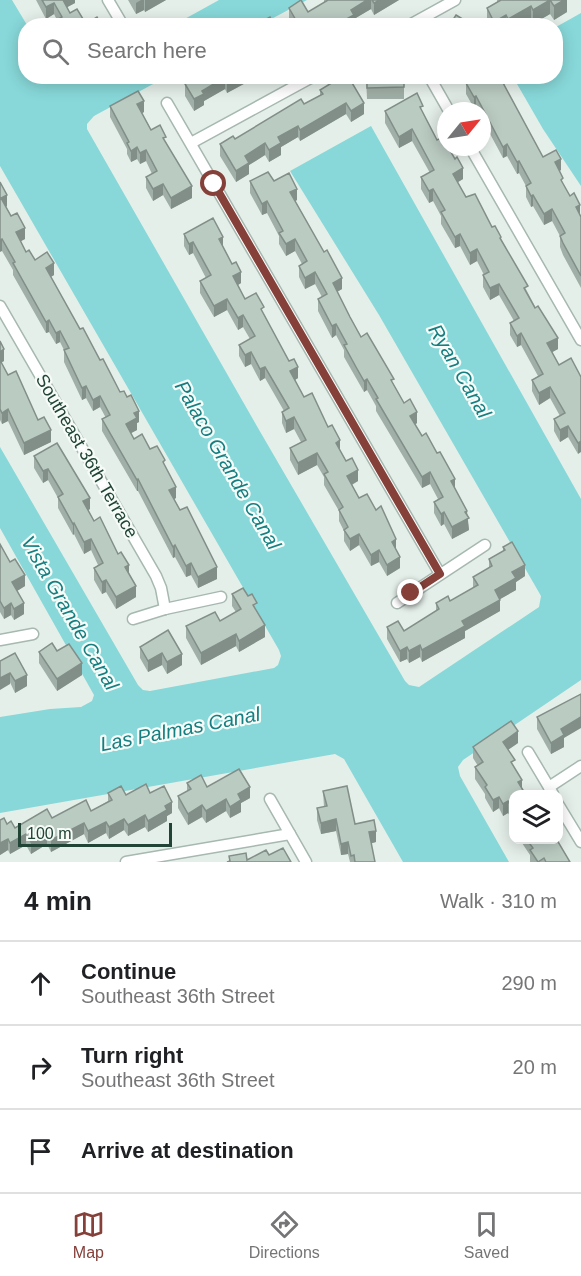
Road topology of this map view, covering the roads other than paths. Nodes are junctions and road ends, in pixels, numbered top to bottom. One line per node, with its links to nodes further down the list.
1 (108, 0): 3 (street)
2 (455, 0): 4 (street)
3 (119, 18)
4 (422, 18)
5 (299, 84): 9 (street)
6 (434, 84): 7 (street)
7 (444, 102)
8 (167, 103): 9 (street)
9 (191, 143): 14 (street)
10 (475, 156): 12 (street)
11 (0, 306): 17 (street, Southeast 36th Terrace)
12 (581, 340)
13 (485, 545): 14 (street)
14 (440, 574): 16 (street)
15 (221, 597): 17 (street)
16 (397, 603)
17 (165, 609): 18 (street)
18 (133, 619)
19 (33, 634): 20 (street)
20 (0, 640)
21 (528, 752): 23 (street)
22 (581, 766): 24 (street)
23 (550, 790)
24 (552, 790)
25 (270, 799): 27 (street)
26 (563, 812): 28 (street)
27 (290, 834): 29 (street); 30 (street)
28 (581, 842)
29 (126, 862)
30 (306, 862)

